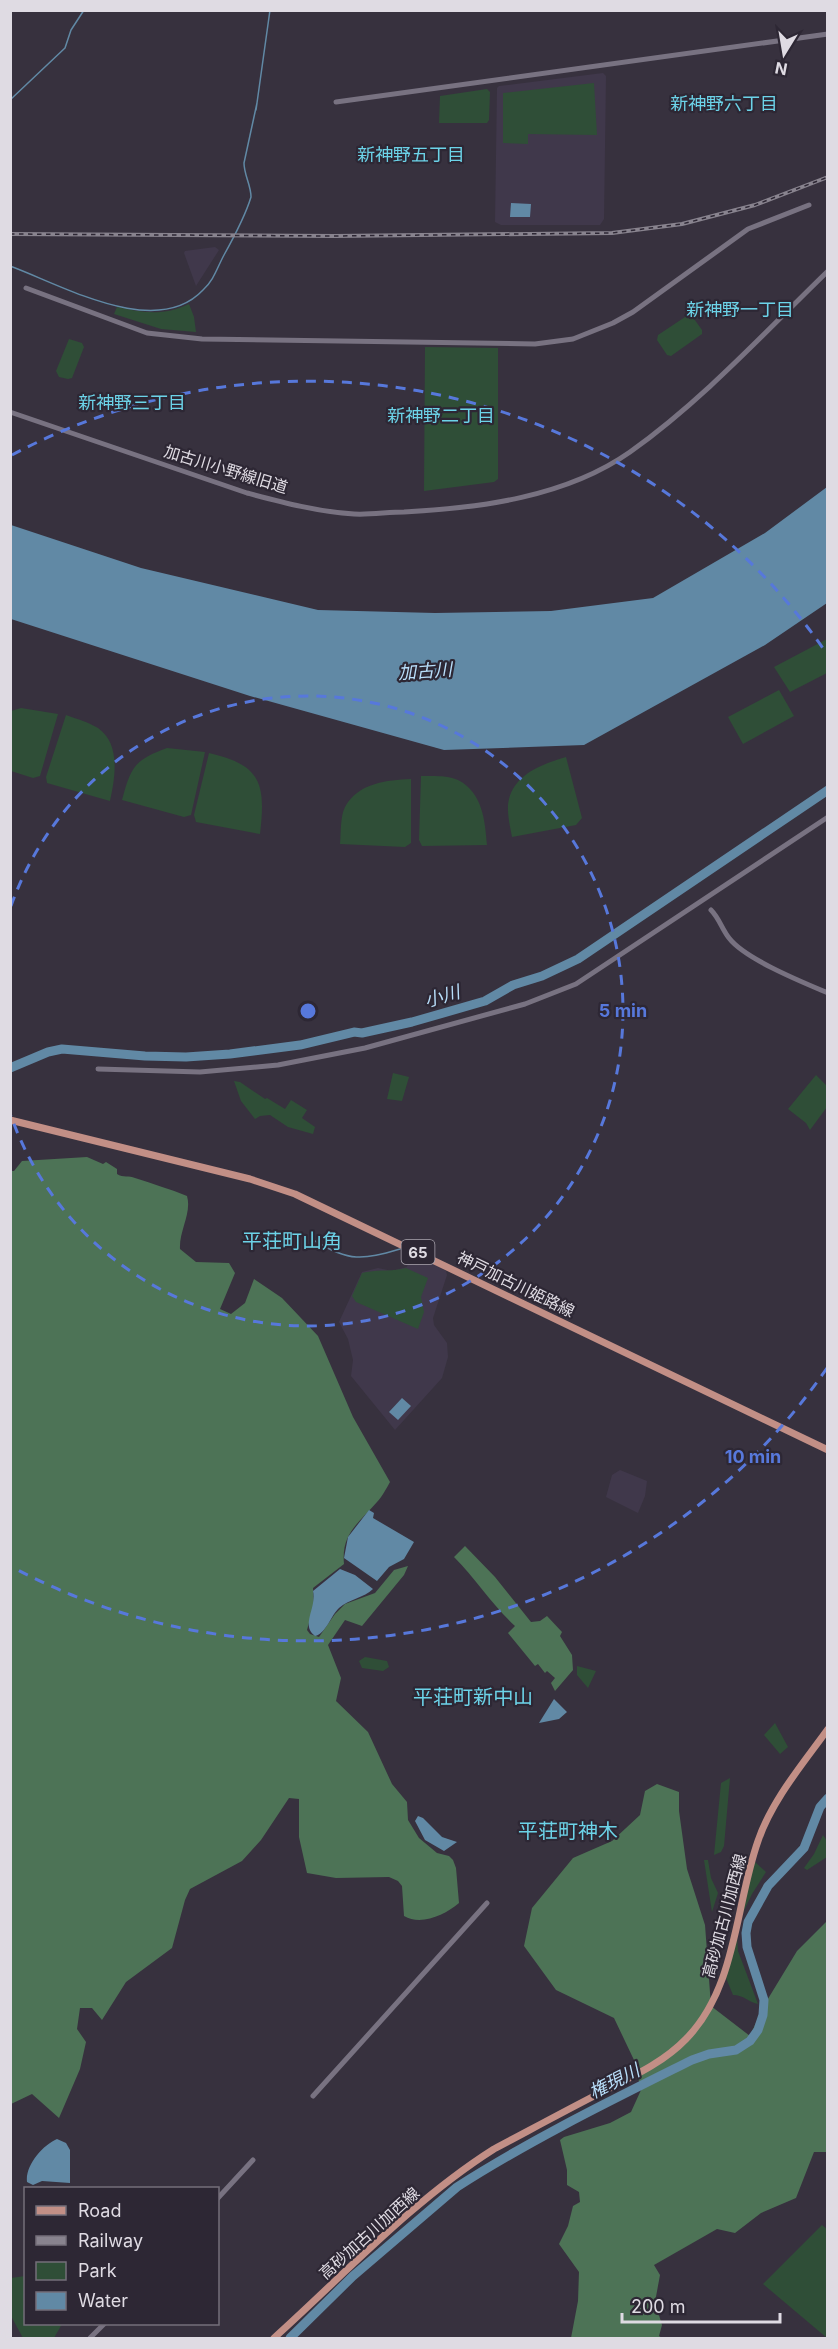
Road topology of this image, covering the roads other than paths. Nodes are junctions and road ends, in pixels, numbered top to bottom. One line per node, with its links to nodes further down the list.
1 (828, 34): 2 (street)
2 (336, 102)
3 (809, 205): 5 (street)
4 (828, 271): 6 (street, 加古川小野線旧道)
5 (26, 288)
6 (10, 412)
7 (828, 817): 10 (street)
8 (711, 910): 9 (street)
9 (828, 993)
10 (98, 1069)
11 (10, 1120): 12 (main road, 神戸加古川姫路線 / 65)
12 (828, 1450)
13 (828, 1730): 20 (main road, 高砂加古川加西線)
14 (487, 1904): 15 (street)
15 (313, 2096)
16 (253, 2160): 17 (street)
17 (219, 2197)
18 (103, 2325): 19 (street)
19 (90, 2338)
20 (274, 2338)

